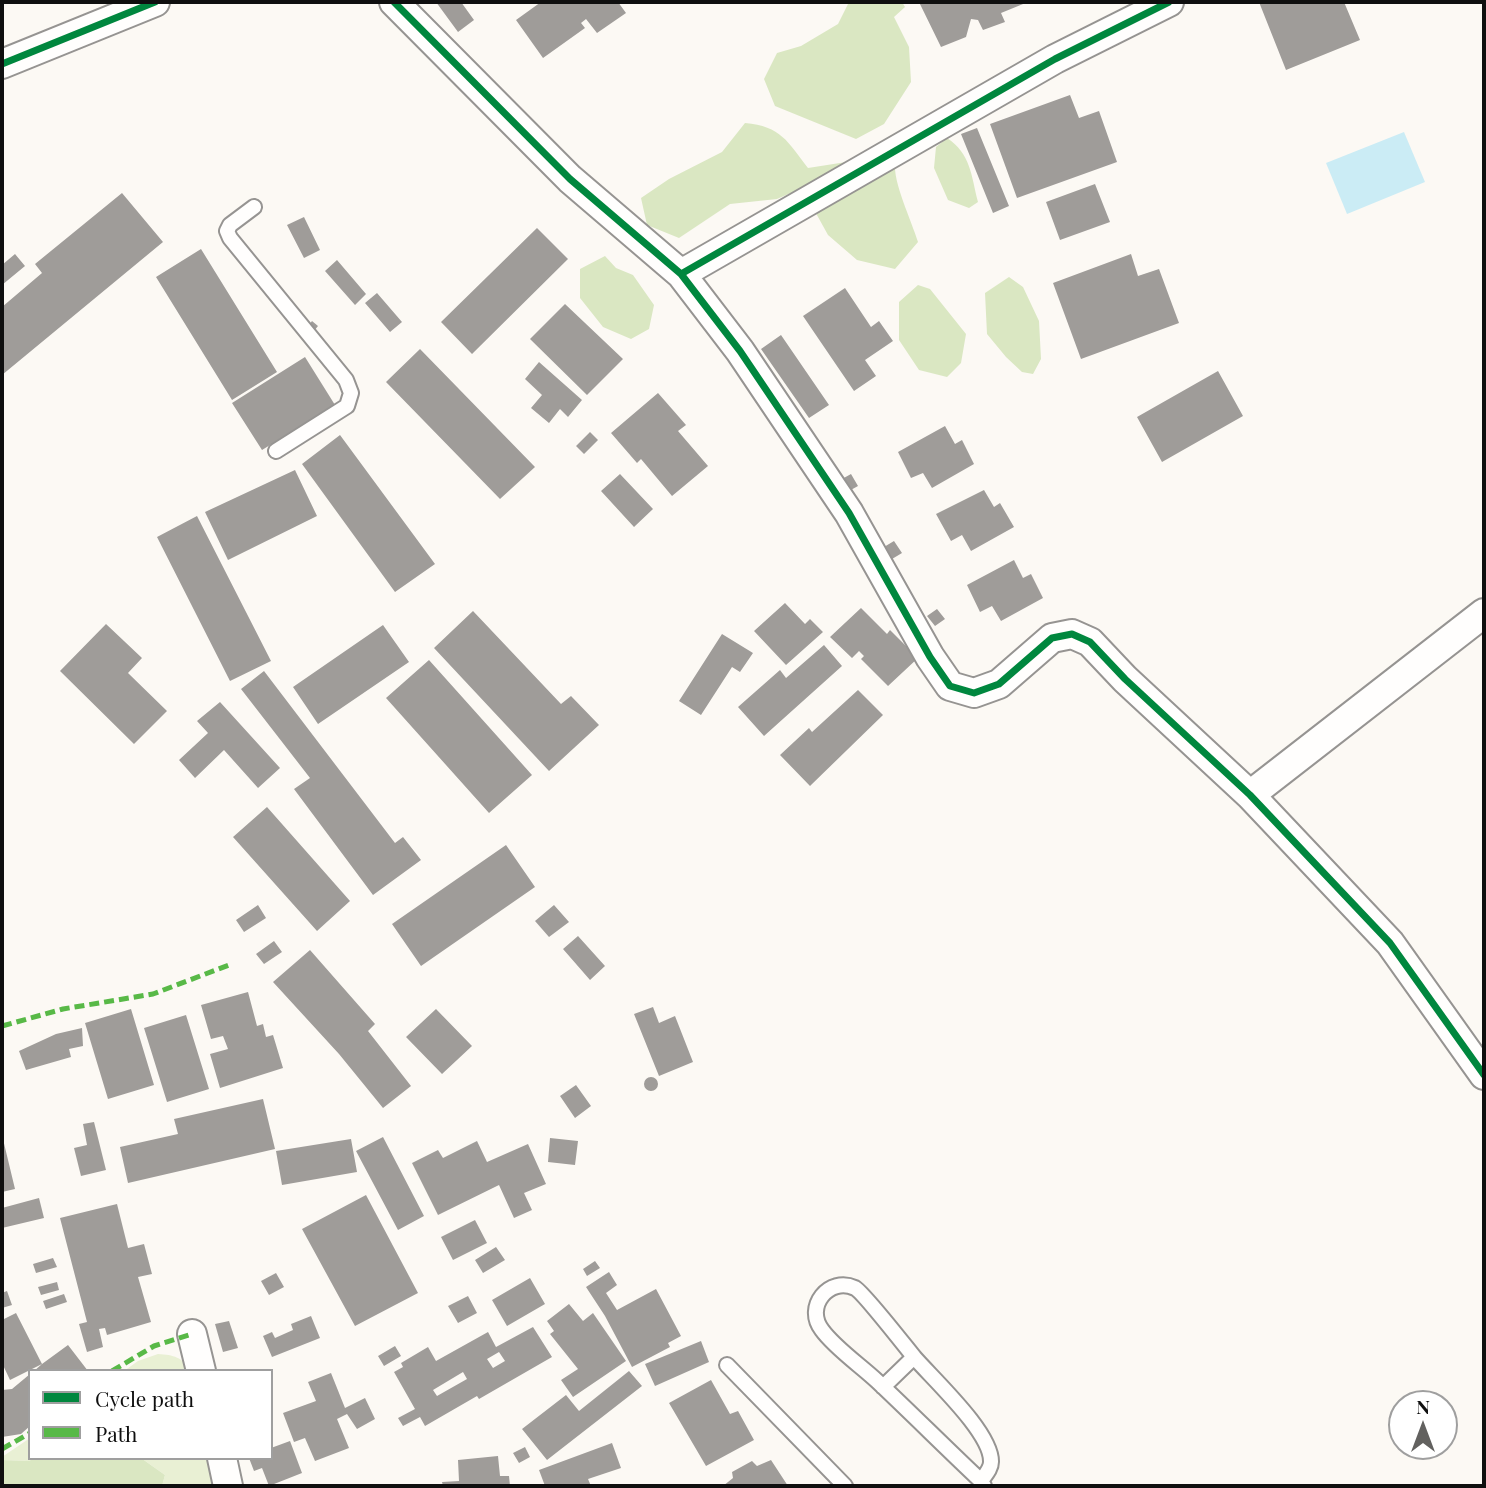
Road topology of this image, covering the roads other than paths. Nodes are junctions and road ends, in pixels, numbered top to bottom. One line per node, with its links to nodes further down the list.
1 (155, 2): 4 (street)
2 (394, 2): 6 (street)
3 (1169, 2): 6 (street)
4 (2, 64)
5 (254, 207): 7 (lane)
6 (681, 274): 9 (street)
7 (276, 451)
8 (1484, 613): 9 (street)
9 (1250, 795): 10 (street)
10 (1484, 1075)
11 (192, 1334): 14 (street)
12 (914, 1357): 15 (lane); 15 (lane); 17 (lane)
13 (727, 1365): 19 (lane)
14 (201, 1369)
15 (883, 1387): 17 (lane)
16 (222, 1460): 18 (street)
17 (982, 1484)
18 (228, 1486)
19 (845, 1486)

